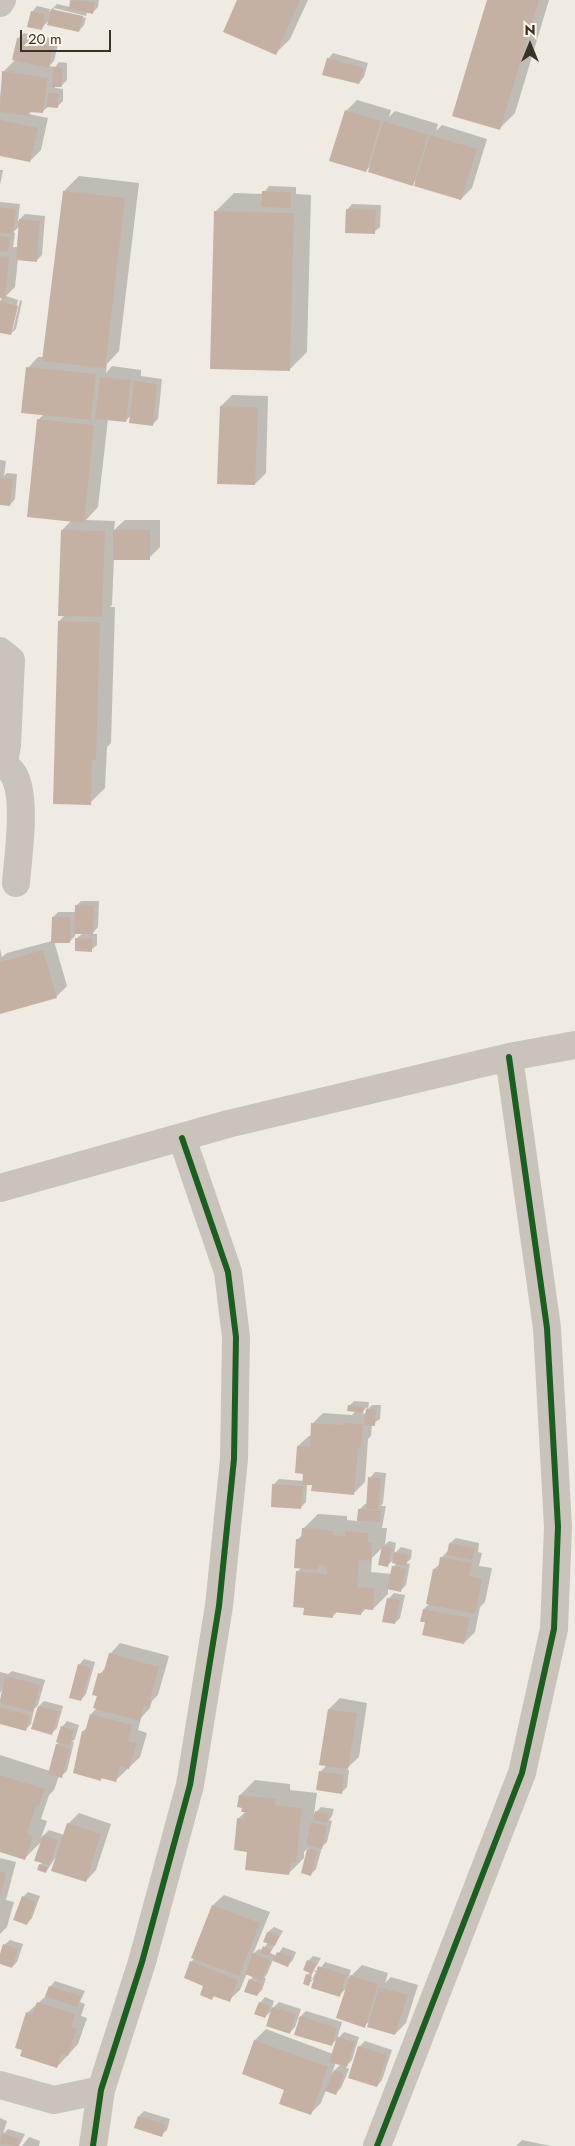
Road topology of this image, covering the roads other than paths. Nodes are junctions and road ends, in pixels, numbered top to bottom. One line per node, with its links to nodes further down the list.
1 (2, 0): 2 (street)
2 (0, 3)
3 (0, 651): 4 (street)
4 (16, 883)
5 (575, 1046): 6 (street)
6 (509, 1057): 7 (street); 12 (street)
7 (182, 1138): 8 (street); 10 (street)
8 (0, 1188)
9 (0, 2085): 10 (street)
10 (102, 2090): 11 (street)
11 (93, 2146)
12 (377, 2146)

